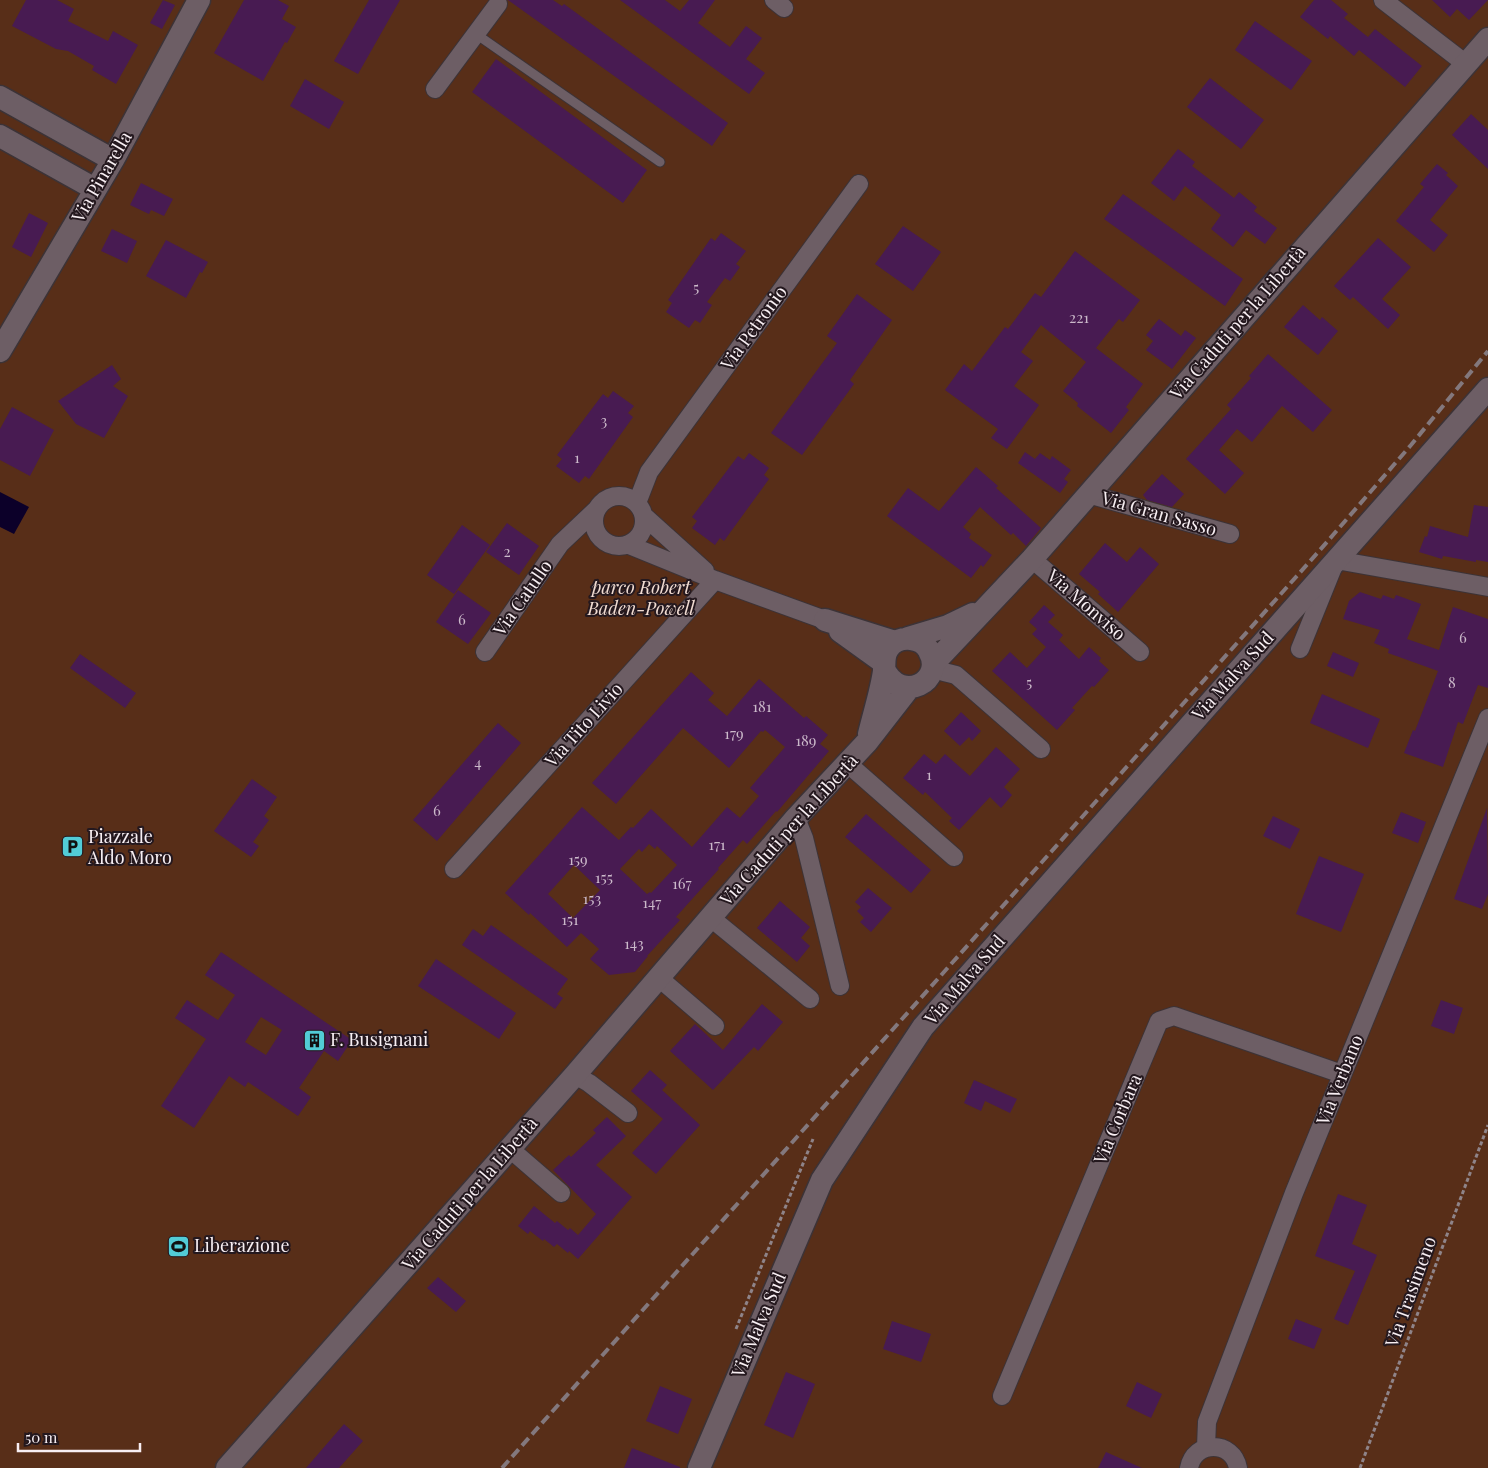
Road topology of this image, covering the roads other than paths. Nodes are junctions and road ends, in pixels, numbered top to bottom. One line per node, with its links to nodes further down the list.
1 (199, 0): 10 (street, Via Pinarella)
2 (1383, 0): 6 (street)
3 (497, 1): 4 (street)
4 (476, 34): 7 (street); 11 (lane)
5 (1488, 39): 6 (street, Via Caduti per la Libertà)
6 (1466, 64): 17 (street, Via Caduti per la Libertà)
7 (435, 89)
8 (0, 97): 10 (street)
9 (0, 136): 13 (street)
10 (113, 160): 13 (street, Via Pinarella)
11 (660, 162)
12 (859, 184): 16 (street, Via Petronio)
13 (95, 189): 14 (street, Via Pinarella)
14 (0, 351)
15 (1488, 389): 26 (street, Via Malva Sud)
16 (649, 472): 18 (street, Via Petronio); 20 (street, Via Petronio)
17 (1088, 494): 21 (street, Via Gran Sasso); 25 (street, Via Caduti per la Libertà)
18 (612, 497): 19 (street, Via Catullo); 20 (street, Via Catullo)
19 (597, 509): 22 (street); 23 (street, Via Catullo)
20 (641, 509): 24 (street); 27 (street, Via Catullo)
21 (1230, 534)
22 (599, 537): 23 (street, Via Catullo); 24 (street, Via Catullo)
23 (560, 544): 33 (street, Via Catullo)
24 (629, 545): 27 (street, Via Catullo)
25 (1032, 559): 29 (street, Via Caduti per la Libertà); 34 (street, Via Monviso)
26 (1336, 560): 28 (street); 32 (street, Via Malva Sud); 58 (street, Via Malva Sud)
27 (715, 580): 30 (street, Via Catullo); 44 (street, Via Tito Livio)
28 (1488, 587)
29 (988, 606): 31 (street); 35 (street, Via Caduti per la Libertà)
30 (825, 620): 31 (street); 36 (street)
31 (902, 640): 35 (street); 36 (street)
32 (1300, 648)
33 (484, 652)
34 (1140, 652)
35 (933, 664): 37 (street); 40 (street)
36 (884, 666): 37 (street); 39 (street)
37 (910, 688): 39 (street, Via Caduti per la Libertà)
38 (1488, 718): 50 (street, Via Verbano)
39 (867, 742): 41 (street, Via Caduti per la Libertà)
40 (1041, 750)
41 (847, 763): 42 (street, Via Caduti per la Libertà); 43 (street)
42 (796, 818): 45 (street, Via Caduti per la Libertà); 47 (street)
43 (954, 857)
44 (454, 869)
45 (711, 918): 46 (street, Via Caduti per la Libertà); 48 (street, Via Caduti per la Libertà)
46 (659, 978): 49 (street); 51 (street, Via Caduti per la Libertà)
47 (840, 986)
48 (810, 999)
49 (715, 1026)
50 (1342, 1074): 55 (street, Via Corbara); 56 (street, Via Verbano)
51 (575, 1075): 52 (street); 53 (street, Via Caduti per la Libertà)
52 (628, 1113)
53 (509, 1148): 54 (street); 57 (street, Via Caduti per la Libertà)
54 (561, 1193)
55 (1002, 1396)
56 (1206, 1447): 59 (street); 60 (street)
57 (232, 1466)
58 (699, 1468)
59 (1189, 1468)
60 (1238, 1468)

